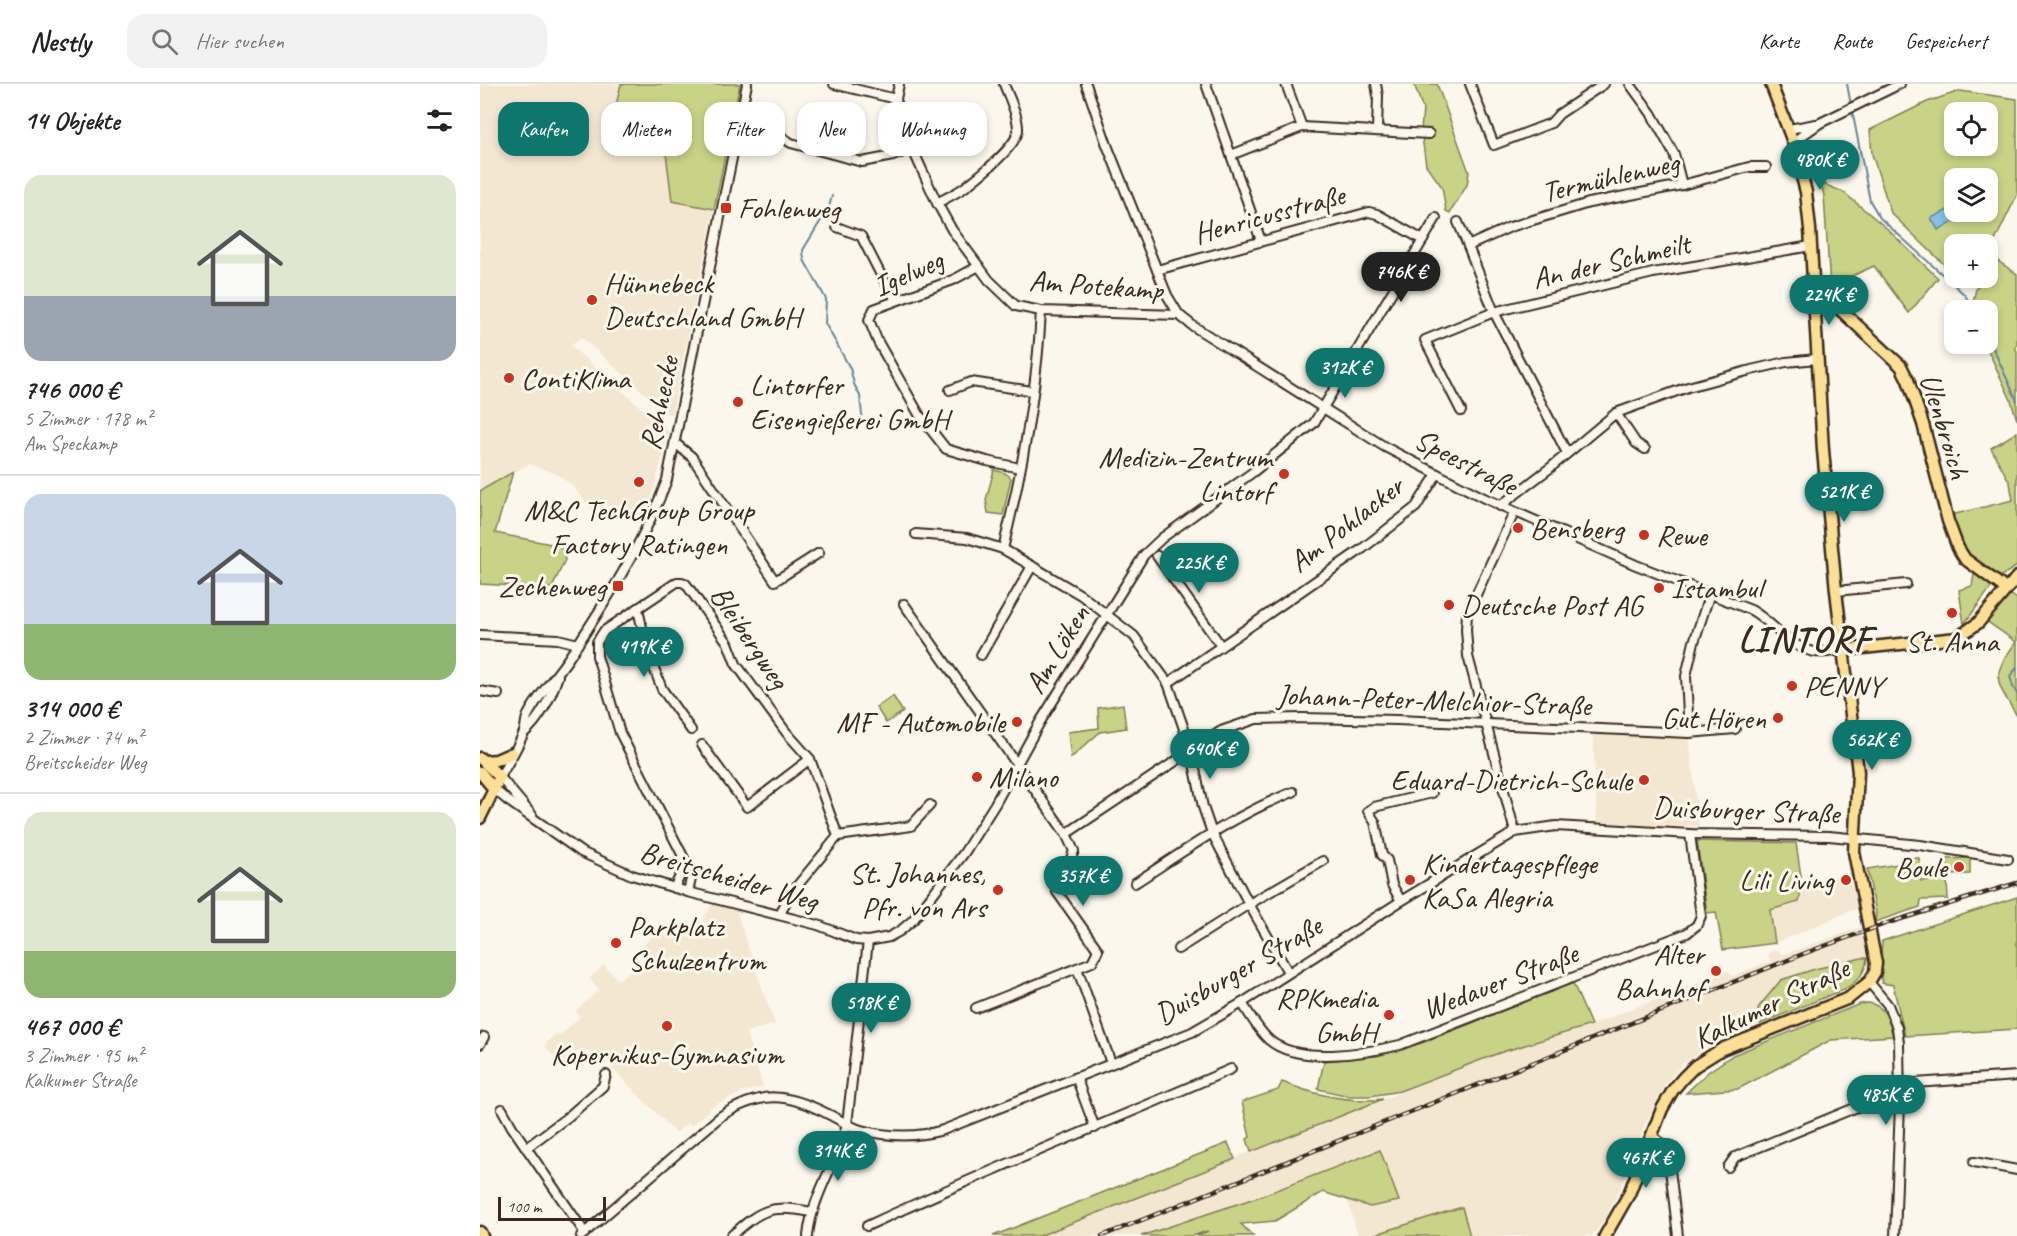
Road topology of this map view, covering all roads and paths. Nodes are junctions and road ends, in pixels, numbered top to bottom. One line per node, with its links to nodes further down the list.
1 (747, 84): 49 (street, Rehhecke)
2 (834, 84): 14 (street)
3 (899, 84): 14 (street, Am Potekamp)
4 (1004, 84): 28 (street)
5 (1086, 84): 37 (street, Speestraße)
6 (1206, 84): 23 (street)
7 (1286, 84): 17 (street)
8 (1376, 84): 19 (street)
9 (1470, 84): 10 (street)
10 (1604, 84)
11 (1630, 84): 27 (street)
12 (1771, 84): 18 (main road)
13 (1900, 84): 16 (street)
14 (896, 99): 15 (street, Am Potekamp)
15 (896, 102)
16 (1820, 123): 18 (street); 22 (street)
17 (1302, 127): 19 (street); 23 (street)
18 (1789, 129): 22 (main road)
19 (1377, 130): 20 (street)
20 (1429, 134)
21 (785, 139): 24 (street)
22 (1793, 141): 35 (main road)
23 (1231, 154): 33 (street)
24 (893, 156)
25 (914, 156): 28 (street, Am Potekamp)
26 (1766, 167): 27 (street, Termühlenweg)
27 (1682, 185): 34 (street, Termühlenweg)
28 (937, 203): 36 (street, Am Potekamp)
29 (1436, 218): 32 (street, Am Löken)
30 (1458, 222): 34 (street)
31 (837, 227): 39 (street)
32 (1423, 240): 33 (street, Henricusstraße); 46 (street, Am Löken)
33 (1261, 241): 37 (street, Henricusstraße)
34 (1468, 246): 41 (street)
35 (1811, 246): 38 (main road); 41 (street, An der Schmeilt)
36 (979, 266): 39 (street, Igelweg); 40 (street, Am Potekamp)
37 (1157, 270): 42 (street, Speestraße)
38 (1813, 294): 43 (main road); 63 (main road, Ulenbroich)
39 (896, 300): 52 (street, Igelweg)
40 (1041, 311): 42 (street, Am Potekamp); 45 (street)
41 (1494, 312): 47 (street, An der Schmeilt); 51 (street)
42 (1179, 315): 46 (street, Speestraße)
43 (1816, 359): 48 (street); 64 (main road)
44 (950, 390): 45 (street)
45 (1032, 391): 52 (street)
46 (1324, 409): 53 (street, Speestraße); 68 (street, Am Löken)
47 (1461, 411)
48 (1616, 413): 50 (street); 51 (street)
49 (675, 443): 58 (street); 70 (street, Rehhecke)
50 (1645, 449)
51 (1567, 453): 54 (street)
52 (1020, 468): 57 (street)
53 (1437, 474): 54 (street, Speestraße); 71 (street, Am Pohlacker)
54 (1500, 506): 55 (street, Speestraße)
55 (1514, 513): 65 (street, Speestraße); 77 (street)
56 (916, 534): 57 (street)
57 (1003, 549): 60 (street)
58 (819, 553)
59 (1157, 556): 71 (street)
60 (1032, 566): 68 (street); 73 (street)
61 (2017, 577): 63 (main road)
62 (1906, 584): 64 (street)
63 (2006, 589): 72 (main road)
64 (1836, 591): 72 (main road)
65 (1710, 593): 72 (street, Speestraße); 80 (street)
66 (904, 604): 86 (street)
67 (638, 609): 79 (street); 84 (street, Bleibergweg); 100 (street, Bleibergweg)
68 (1106, 614): 74 (street); 86 (street, Am Löken)
69 (480, 635): 70 (street)
70 (578, 644): 83 (street, Rehhecke)
71 (1221, 646): 74 (street, Am Pohlacker)
72 (1844, 650): 99 (main road)
73 (981, 655)
74 (1168, 683): 82 (street)
75 (480, 691): 76 (street)
76 (498, 694)
77 (1487, 724): 80 (street, Johann-Peter-Melchior-Straße); 82 (street, Johann-Peter-Melchior-Straße); 94 (street)
78 (1735, 729): 80 (street, Johann-Peter-Melchior-Straße)
79 (691, 730)
80 (1689, 733)
81 (702, 745): 84 (street)
82 (1191, 749): 95 (street); 96 (street, Johann-Peter-Melchior-Straße)
83 (512, 753): 85 (main road); 87 (street, Rehhecke)
84 (810, 759): 98 (street, Bleibergweg)
85 (481, 764): 87 (main road, Breitscheider Weg); 88 (main road, Breitscheider Weg)
86 (1018, 765): 96 (street); 109 (street, Am Löken)
87 (500, 777): 88 (main road, Rehhecke); 93 (street, Breitscheider Weg)
88 (494, 789): 92 (main road, Rehhecke); 93 (street, Breitscheider Weg)
89 (1293, 792): 95 (street)
90 (1432, 793): 106 (street)
91 (930, 805): 98 (street)
92 (480, 818)
93 (537, 821): 104 (street, Breitscheider Weg)
94 (1515, 832): 97 (street, Duisburger Straße); 106 (street, Duisburger Straße)
95 (1212, 833): 103 (street); 107 (street)
96 (1066, 834): 111 (street)
97 (1690, 834): 99 (street, Duisburger Straße); 114 (street, Wedauer Straße)
98 (838, 836): 108 (street)
99 (1854, 837): 101 (street, Duisburger Straße); 113 (main road)
100 (682, 857): 104 (street); 105 (street, Bleibergweg)
101 (2008, 858)
102 (1323, 861): 107 (street)
103 (1135, 883)
104 (674, 888): 105 (street, Breitscheider Weg)
105 (688, 892): 108 (street, Breitscheider Weg)
106 (1401, 901): 112 (street, Duisburger Straße)
107 (1249, 904): 110 (street); 112 (street)
108 (780, 915): 109 (street, Breitscheider Weg)
109 (868, 941): 124 (street)
110 (1178, 949)
111 (1077, 968): 115 (street); 116 (street)
112 (1288, 972): 114 (street, Duisburger Straße)
113 (1872, 977): 121 (street); 126 (main road, Kalkumer Straße)
114 (1242, 1003): 116 (street, Duisburger Straße)
115 (976, 1008)
116 (1112, 1063): 120 (street, Duisburger Straße)
117 (1231, 1070): 125 (street)
118 (606, 1075): 127 (street)
119 (2017, 1076): 121 (street)
120 (1076, 1077): 124 (street, Duisburger Straße); 125 (street)
121 (1900, 1083): 122 (street)
122 (1900, 1104): 129 (street); 138 (street)
123 (502, 1109): 127 (street)
124 (847, 1124): 131 (street); 133 (street, Duisburger Straße)
125 (1095, 1128): 132 (street)
126 (1652, 1136): 136 (main road, Kalkumer Straße); 137 (street)
127 (526, 1148): 133 (street)
128 (1974, 1162): 130 (street)
129 (1728, 1167)
130 (2017, 1170)
131 (811, 1212): 134 (street); 135 (street)
132 (867, 1226)
133 (583, 1234)
134 (731, 1236)
135 (808, 1236)
136 (1605, 1236)
137 (1678, 1236)
138 (1895, 1236)

